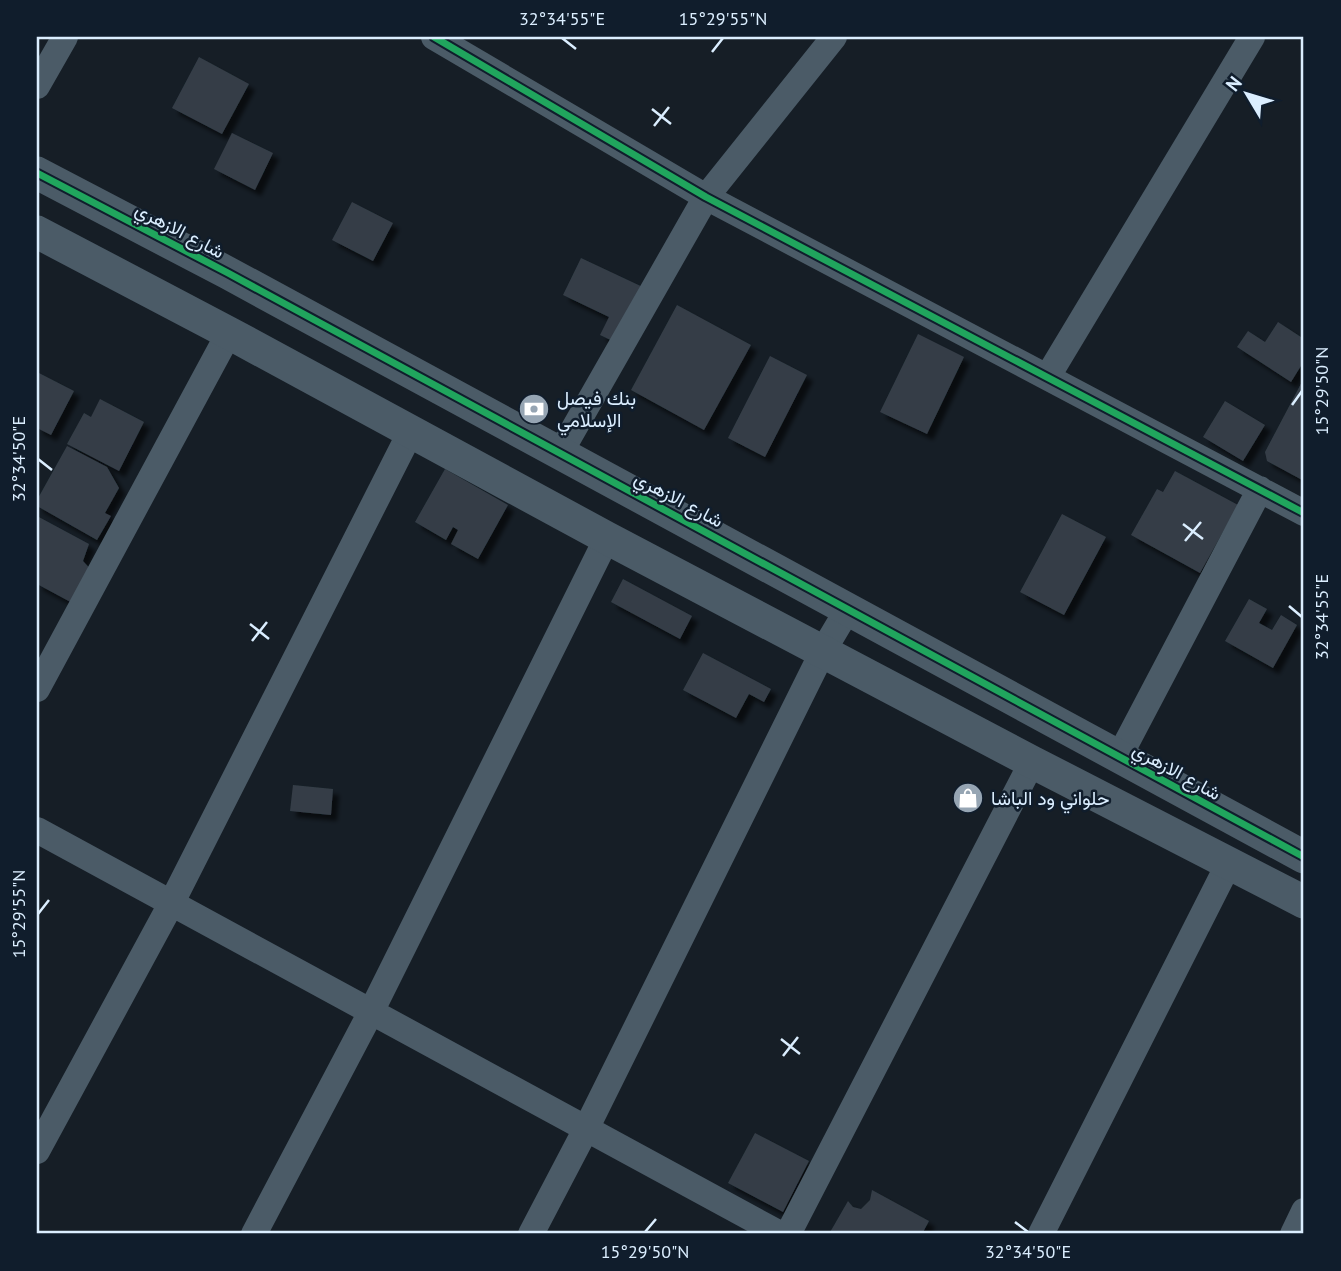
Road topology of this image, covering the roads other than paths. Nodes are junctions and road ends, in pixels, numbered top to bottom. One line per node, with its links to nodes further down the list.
1 (65, 37): 5 (street)
2 (433, 37): 7 (street)
3 (834, 37): 7 (street)
4 (1252, 37): 10 (street)
5 (37, 86)
6 (37, 173): 12 (street, شارع الازهري)
7 (706, 197): 10 (street); 12 (street)
8 (37, 232): 9 (street)
9 (229, 333): 11 (street); 18 (street)
10 (1048, 376): 13 (street)
11 (411, 431): 15 (street); 25 (street)
12 (560, 453): 16 (street, شارع الازهري)
13 (1260, 489): 14 (street); 19 (street)
14 (1304, 513)
15 (607, 537): 17 (street); 26 (street)
16 (848, 608): 17 (street); 19 (street, شارع الازهري)
17 (823, 651): 20 (street); 27 (street)
18 (37, 689)
19 (1119, 757): 22 (street, شارع الازهري)
20 (1032, 762): 23 (street); 33 (street)
21 (37, 831): 25 (street)
22 (1304, 857)
23 (1229, 863): 24 (street); 34 (street)
24 (1304, 902)
25 (171, 904): 26 (street); 28 (street)
26 (370, 1012): 27 (street); 30 (street)
27 (586, 1129): 31 (street); 32 (street)
28 (37, 1151)
29 (1304, 1211): 35 (street)
30 (254, 1234)
31 (531, 1234)
32 (780, 1234)
33 (788, 1234)
34 (1041, 1234)
35 (1293, 1234)

